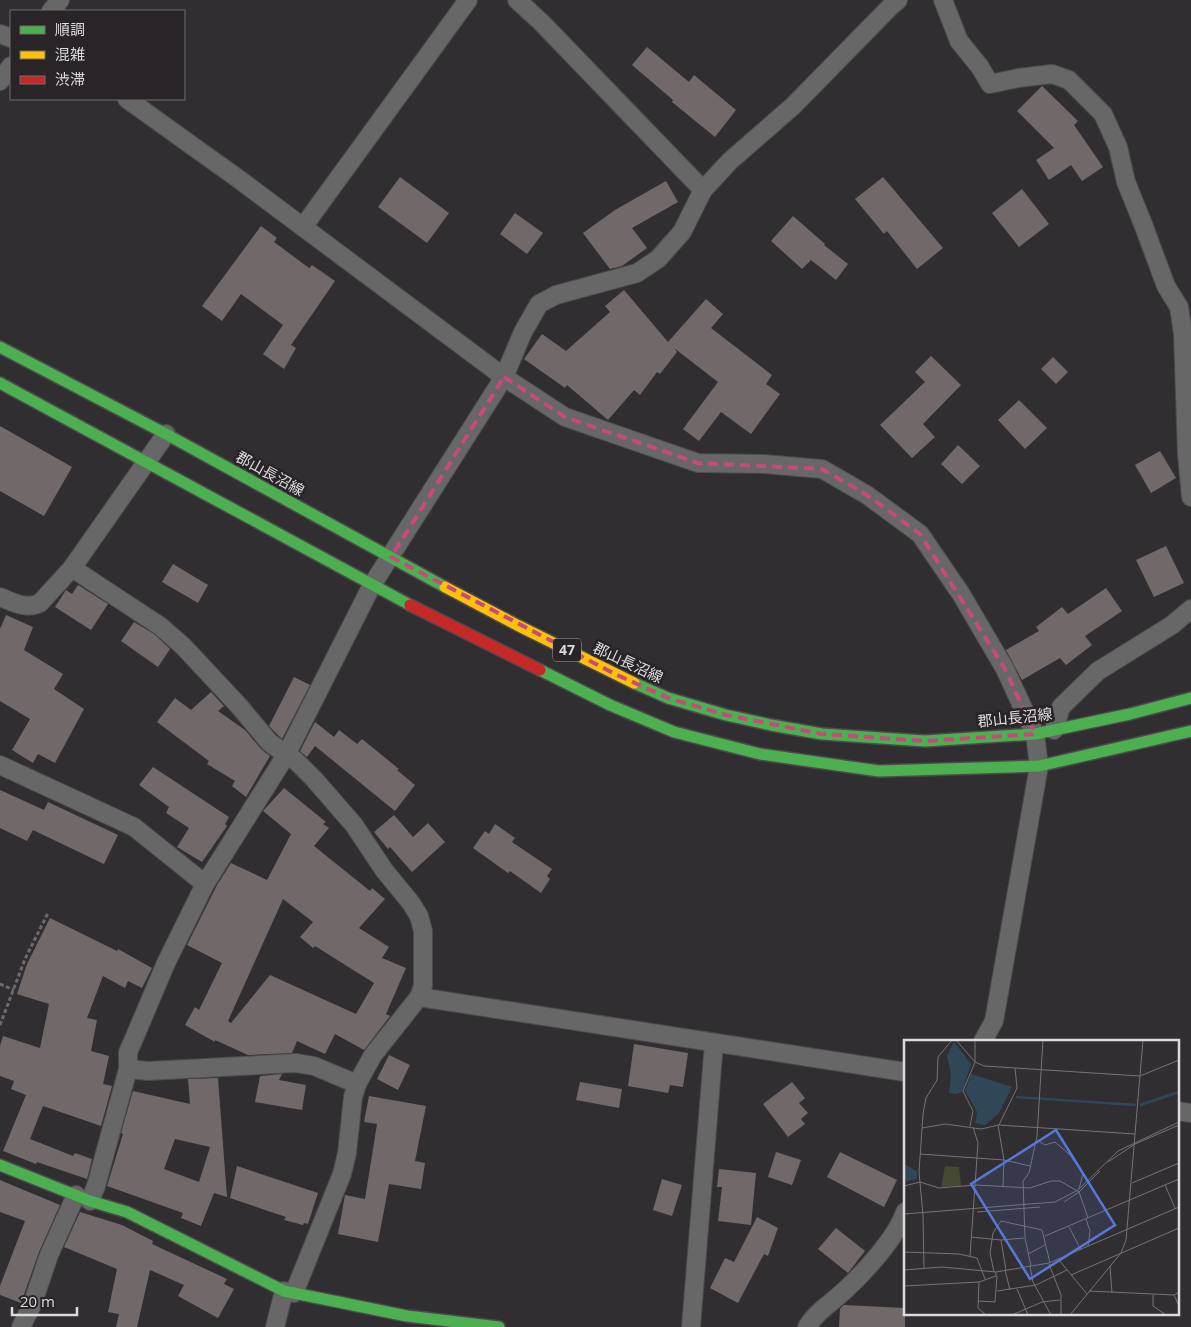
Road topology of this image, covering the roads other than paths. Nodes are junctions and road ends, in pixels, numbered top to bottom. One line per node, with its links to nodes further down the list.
1 (60, 0): 6 (street)
2 (468, 0): 11 (street)
3 (517, 0): 10 (street)
4 (898, 0): 10 (street)
5 (943, 0): 17 (street)
6 (52, 10)
7 (10, 67): 8 (street)
8 (0, 81)
9 (127, 100): 11 (street)
10 (703, 190): 13 (street)
11 (303, 227): 13 (street)
12 (0, 347): 15 (main road, 郡山長沼線 / 47)
13 (504, 377): 18 (street); 26 (street)
14 (0, 383): 16 (main road, 47)
15 (166, 434): 16 (street); 18 (main road, 郡山長沼線 / 47)
16 (146, 461): 19 (street); 20 (main road, 47)
17 (1191, 497)
18 (391, 557): 20 (street); 26 (main road, 郡山長沼線 / 47)
19 (72, 568): 21 (street); 27 (street)
20 (372, 585): 27 (street); 29 (main road, 47)
21 (0, 597)
22 (1191, 608): 24 (street)
23 (1191, 698): 24 (main road, 郡山長沼線 / 47)
24 (1054, 730): 26 (main road, 郡山長沼線 / 47)
25 (1191, 731): 29 (main road, 47)
26 (1035, 734): 29 (street)
27 (286, 755): 30 (street); 31 (street)
28 (0, 766): 30 (street)
29 (1038, 766): 32 (street)
30 (205, 884): 34 (street)
31 (419, 997): 33 (street); 36 (street)
32 (984, 1040)
33 (714, 1042): 35 (street); 47 (street)
34 (128, 1069): 36 (street); 40 (street)
35 (904, 1072)
36 (357, 1084): 42 (street)
37 (1178, 1111): 38 (street)
38 (1191, 1113)
39 (0, 1165): 40 (main road)
40 (83, 1198): 42 (main road); 44 (street)
41 (904, 1214): 48 (street)
42 (289, 1292): 43 (main road); 45 (street)
43 (408, 1322): 46 (main road)
44 (21, 1327)
45 (275, 1327)
46 (500, 1327)
47 (691, 1327)
48 (807, 1327)

